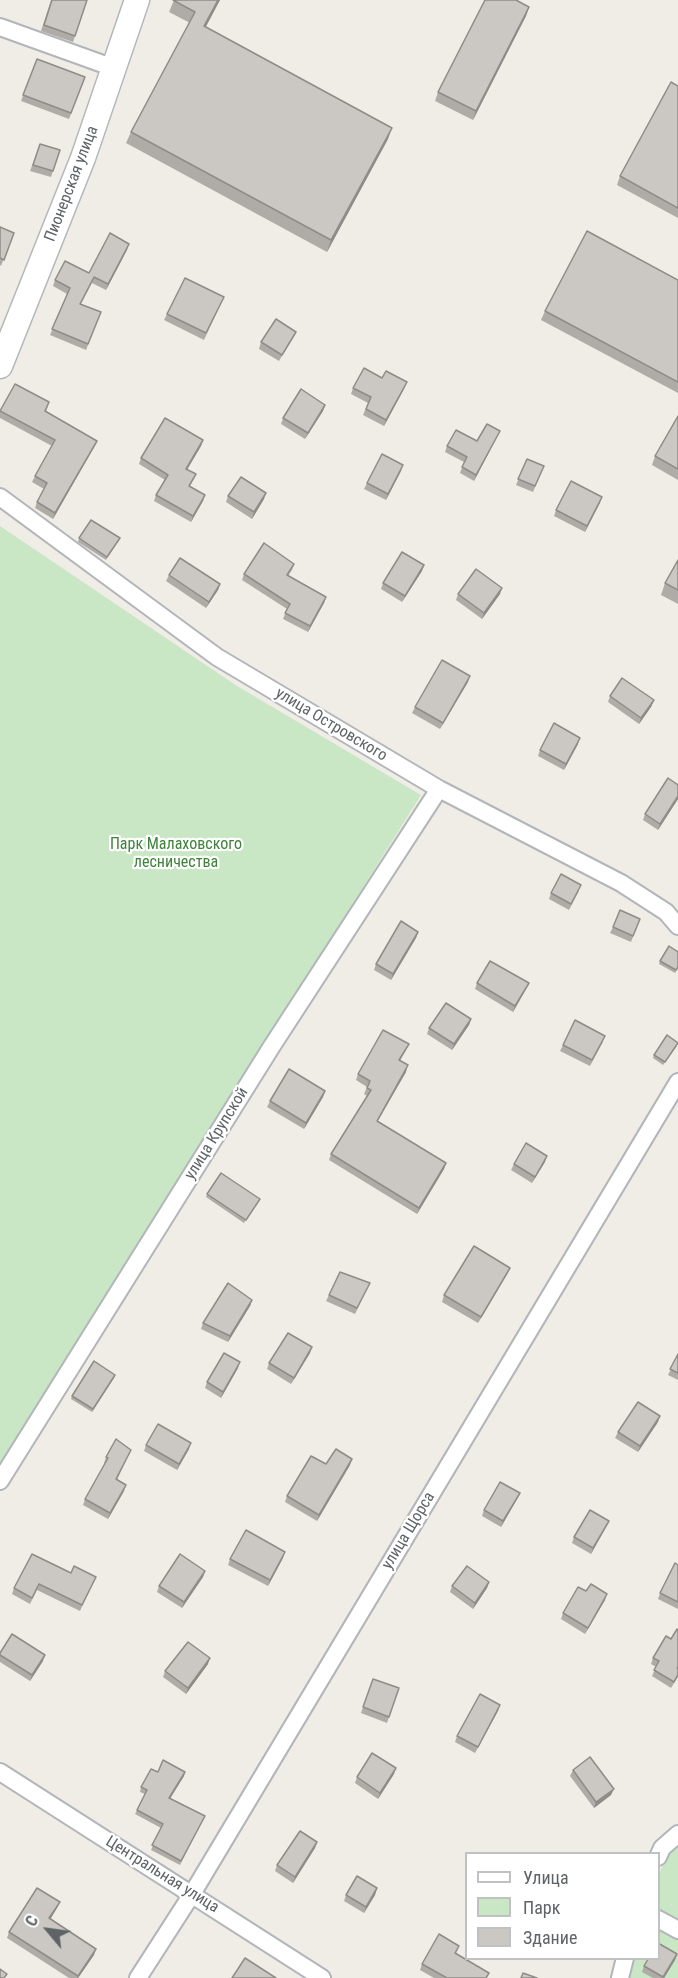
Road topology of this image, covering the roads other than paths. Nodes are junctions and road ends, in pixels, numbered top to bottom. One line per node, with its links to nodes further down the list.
1 (138, 0): 3 (street, Пионерская улица)
2 (0, 27): 3 (street)
3 (114, 68): 4 (street, Пионерская улица)
4 (0, 366)
5 (0, 497): 6 (street, улица Островского)
6 (439, 789): 7 (street, улица Островского); 9 (street, улица Крупской)
7 (678, 926)
8 (678, 1082): 13 (street, улица Щорса)
9 (0, 1481)
10 (0, 1772): 13 (street, Центральная улица)
11 (678, 1834): 12 (street)
12 (660, 1852)
13 (192, 1894): 17 (street, улица Щорса); 18 (street, Центральная улица)
14 (660, 1920): 15 (street)
15 (678, 1930)
16 (625, 1960): 19 (street)
17 (138, 1978)
18 (322, 1978)
19 (620, 1978)

